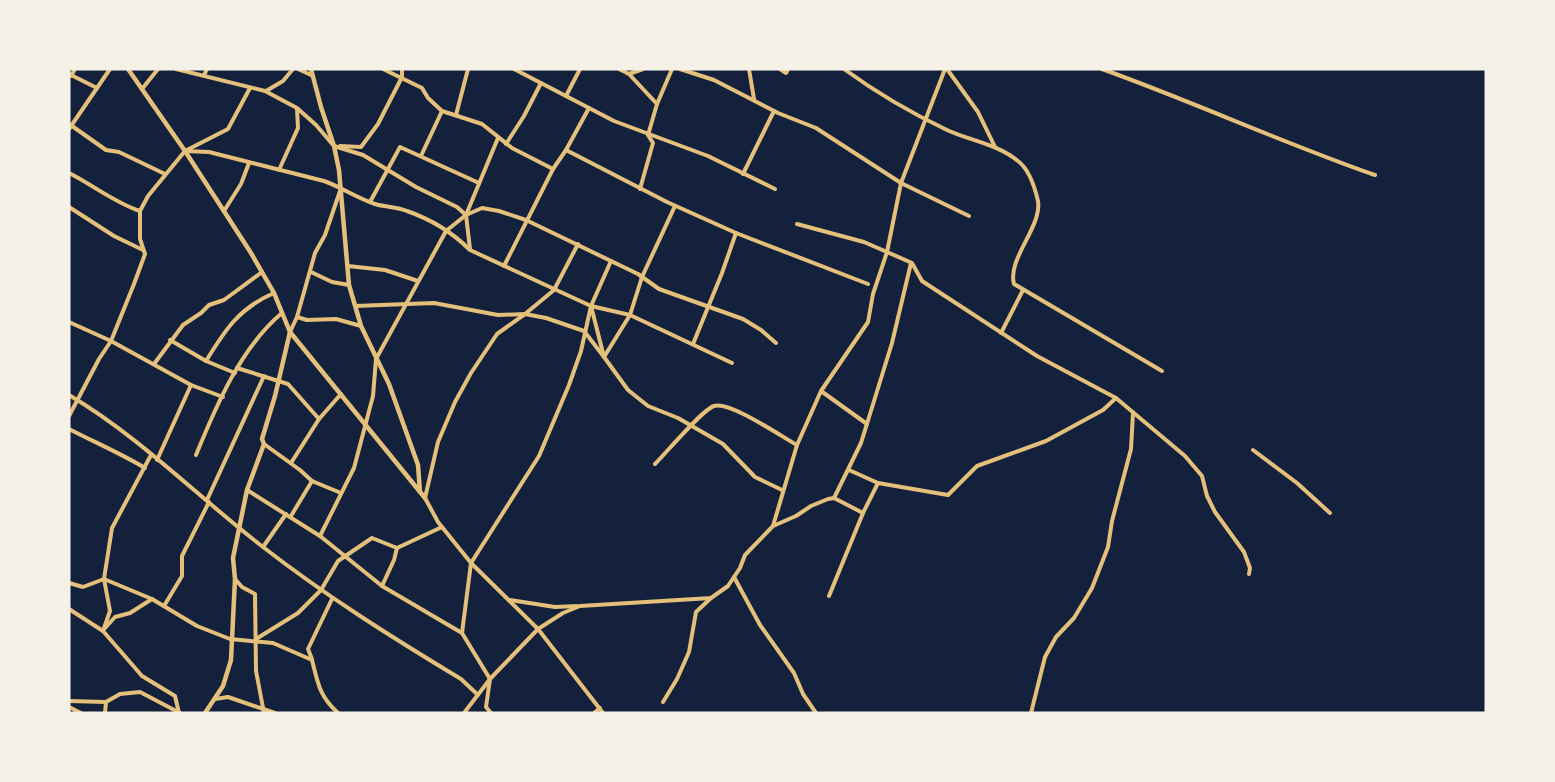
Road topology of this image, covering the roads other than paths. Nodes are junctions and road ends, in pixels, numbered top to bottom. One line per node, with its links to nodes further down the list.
1 (75, 69): 27 (street)
2 (110, 69): 31 (street)
3 (128, 69): 33 (street)
4 (158, 69): 33 (street)
5 (176, 69): 23 (street)
6 (207, 69): 28 (street)
7 (292, 69): 34 (street)
8 (298, 69): 25 (street)
9 (383, 69): 29 (street)
10 (402, 69): 29 (street)
11 (468, 69): 42 (street)
12 (580, 69): 35 (street)
13 (619, 69): 26 (street)
14 (643, 69): 26 (street)
15 (672, 69): 37 (street)
16 (680, 69): 36 (street)
17 (749, 69): 36 (street)
18 (780, 69): 19 (street)
19 (788, 69)
20 (844, 69): 43 (street)
21 (946, 69): 43 (street); 49 (street)
22 (1102, 69): 60 (street)
23 (182, 70): 28 (street)
24 (517, 70): 30 (street)
25 (311, 72): 48 (street)
26 (629, 74): 37 (street)
27 (70, 75): 31 (street)
28 (204, 75): 32 (street)
29 (402, 77): 40 (street); 48 (street)
30 (541, 83): 35 (street); 47 (street)
31 (97, 88): 44 (street)
32 (250, 88): 34 (street); 51 (street)
33 (142, 89): 51 (street)
34 (265, 91): 38 (street)
35 (567, 96): 39 (street)
36 (754, 99): 41 (street)
37 (657, 104): 45 (street)
38 (297, 108): 48 (street); 56 (street)
39 (589, 108): 45 (street); 50 (street)
40 (442, 111): 42 (street); 52 (street)
41 (774, 111): 59 (street); 62 (street)
42 (456, 115): 46 (street)
43 (926, 119): 49 (street); 62 (street)
44 (70, 127): 58 (street)
45 (648, 135): 59 (street); 64 (street)
46 (498, 138): 47 (street); 61 (street)
47 (506, 144): 55 (street)
48 (334, 146): 54 (street); 63 (street)
49 (995, 147): 92 (street)
50 (566, 150): 55 (street); 64 (street)
51 (185, 151): 53 (street); 58 (street); 70 (street)
52 (422, 156): 54 (street); 61 (street)
53 (249, 163): 56 (street); 70 (street)
54 (388, 169): 66 (street); 71 (street)
55 (553, 169): 73 (street)
56 (279, 170): 63 (street)
57 (69, 173): 69 (street)
58 (165, 174): 69 (street)
59 (743, 174): 65 (street)
60 (1376, 175)
61 (479, 183): 71 (street)
62 (901, 183): 72 (street); 80 (street)
63 (341, 187): 66 (street); 83 (street); 86 (street)
64 (640, 189): 67 (street)
65 (775, 189)
66 (370, 202): 75 (street)
67 (675, 206): 76 (street); 87 (street)
68 (69, 207): 78 (street)
69 (140, 211): 78 (street)
70 (224, 211): 85 (street)
71 (466, 215): 73 (street); 75 (street); 79 (street)
72 (969, 216)
73 (526, 220): 77 (street); 84 (street)
74 (797, 224): 80 (street)
75 (446, 231): 79 (street); 88 (street)
76 (736, 233): 89 (street); 97 (street)
77 (578, 244): 81 (street); 91 (street)
78 (143, 250): 108 (street)
79 (470, 250): 84 (street)
80 (887, 252): 82 (street); 122 (street)
81 (611, 261): 87 (street); 96 (street)
82 (912, 263): 106 (street); 132 (street)
83 (348, 266): 88 (street); 90 (street)
84 (504, 266): 91 (street)
85 (262, 272): 93 (street); 107 (street)
86 (311, 272): 90 (street); 101 (street)
87 (642, 278): 97 (street); 100 (street)
88 (418, 281): 94 (street)
89 (868, 284)
90 (349, 285): 95 (street)
91 (554, 290): 96 (street); 99 (street)
92 (1023, 290): 106 (street); 117 (street)
93 (274, 293): 98 (street); 113 (street)
94 (406, 303): 95 (street); 99 (street); 112 (street)
95 (355, 306): 103 (street)
96 (591, 306): 100 (street); 104 (street); 111 (street)
97 (708, 307): 109 (street); 110 (street)
98 (283, 312): 105 (street); 116 (street)
99 (525, 314): 104 (street); 151 (street)
100 (630, 315): 110 (street); 111 (street)
101 (297, 317): 103 (street); 105 (street)
102 (69, 322): 108 (street)
103 (360, 326): 112 (street)
104 (584, 331): 111 (street); 165 (street)
105 (290, 332): 120 (street); 123 (street)
106 (1001, 333): 126 (street)
107 (170, 340): 113 (street); 115 (street)
108 (111, 341): 115 (street); 127 (street)
109 (776, 343)
110 (693, 344): 114 (street)
111 (604, 357): 133 (street)
112 (376, 359): 131 (street); 149 (street)
113 (206, 361): 118 (street)
114 (732, 363)
115 (154, 364): 121 (street)
116 (237, 368): 118 (street); 119 (street)
117 (1162, 371)
118 (235, 373): 125 (street)
119 (264, 376): 120 (street); 153 (street)
120 (279, 380): 130 (street); 135 (street)
121 (191, 385): 125 (street); 140 (street)
122 (821, 391): 132 (street); 136 (street)
123 (341, 394): 130 (street); 131 (street)
124 (69, 397): 127 (street)
125 (223, 397): 139 (street)
126 (1116, 398): 128 (street); 146 (street)
127 (78, 400): 129 (street); 138 (street)
128 (1133, 412): 166 (street); 207 (street)
129 (69, 416)
130 (320, 419): 141 (street)
131 (365, 424): 149 (street); 150 (street)
132 (867, 424): 144 (street)
133 (692, 426): 136 (street); 142 (street); 148 (street)
134 (69, 429): 143 (street)
135 (264, 444): 141 (street); 147 (street)
136 (797, 445): 148 (street)
137 (1253, 450): 155 (street)
138 (151, 455): 140 (street); 143 (street)
139 (196, 455)
140 (157, 460): 153 (street)
141 (291, 463): 145 (street)
142 (655, 464)
143 (144, 468): 168 (street)
144 (849, 470): 146 (street); 152 (street)
145 (312, 481): 150 (street); 157 (street)
146 (878, 483): 154 (street)
147 (247, 490): 156 (street); 160 (street)
148 (782, 490): 159 (street)
149 (420, 492): 151 (street)
150 (341, 493): 161 (street)
151 (425, 498): 158 (street)
152 (834, 498): 154 (street); 159 (street)
153 (208, 501): 160 (street); 178 (street)
154 (863, 513): 173 (street)
155 (1330, 513)
156 (286, 514): 157 (street); 162 (street)
157 (291, 516): 161 (street)
158 (442, 526): 163 (street); 165 (street)
159 (773, 526): 167 (street)
160 (239, 528): 162 (street); 169 (street)
161 (320, 536): 164 (street)
162 (263, 547): 172 (street)
163 (397, 548): 164 (street); 171 (street)
164 (345, 555): 171 (street); 172 (street)
165 (471, 563): 177 (street); 183 (street)
166 (1250, 574)
167 (734, 577): 174 (street); 206 (street)
168 (104, 579): 170 (street); 175 (street); 182 (street)
169 (234, 579): 184 (street); 185 (street)
170 (69, 583)
171 (381, 586): 183 (street)
172 (321, 590): 176 (street); 185 (street)
173 (829, 597)
174 (711, 598): 179 (street); 192 (street)
175 (152, 599): 178 (street); 182 (street)
176 (332, 599): 186 (street); 188 (street)
177 (509, 600): 179 (street); 181 (street)
178 (164, 606): 184 (street)
179 (580, 606): 181 (street)
180 (69, 609): 182 (street)
181 (538, 629): 187 (street); 194 (street)
182 (103, 631): 198 (street)
183 (462, 633): 187 (street)
184 (231, 639): 185 (street); 189 (street)
185 (256, 640): 186 (street); 195 (street)
186 (312, 660): 201 (street)
187 (490, 679): 188 (street); 203 (street)
188 (478, 695): 202 (street)
189 (214, 699): 195 (street); 199 (street)
190 (69, 700): 191 (street)
191 (106, 702): 197 (street); 198 (street)
192 (663, 702)
193 (69, 707): 196 (street)
194 (600, 708): 204 (street); 205 (street)
195 (264, 711): 200 (street)
196 (81, 713)
197 (105, 713)
198 (180, 713)
199 (205, 713)
200 (275, 713)
201 (338, 713)
202 (464, 713)
203 (491, 713)
204 (594, 713)
205 (603, 713)
206 (816, 713)
207 (1031, 713)

